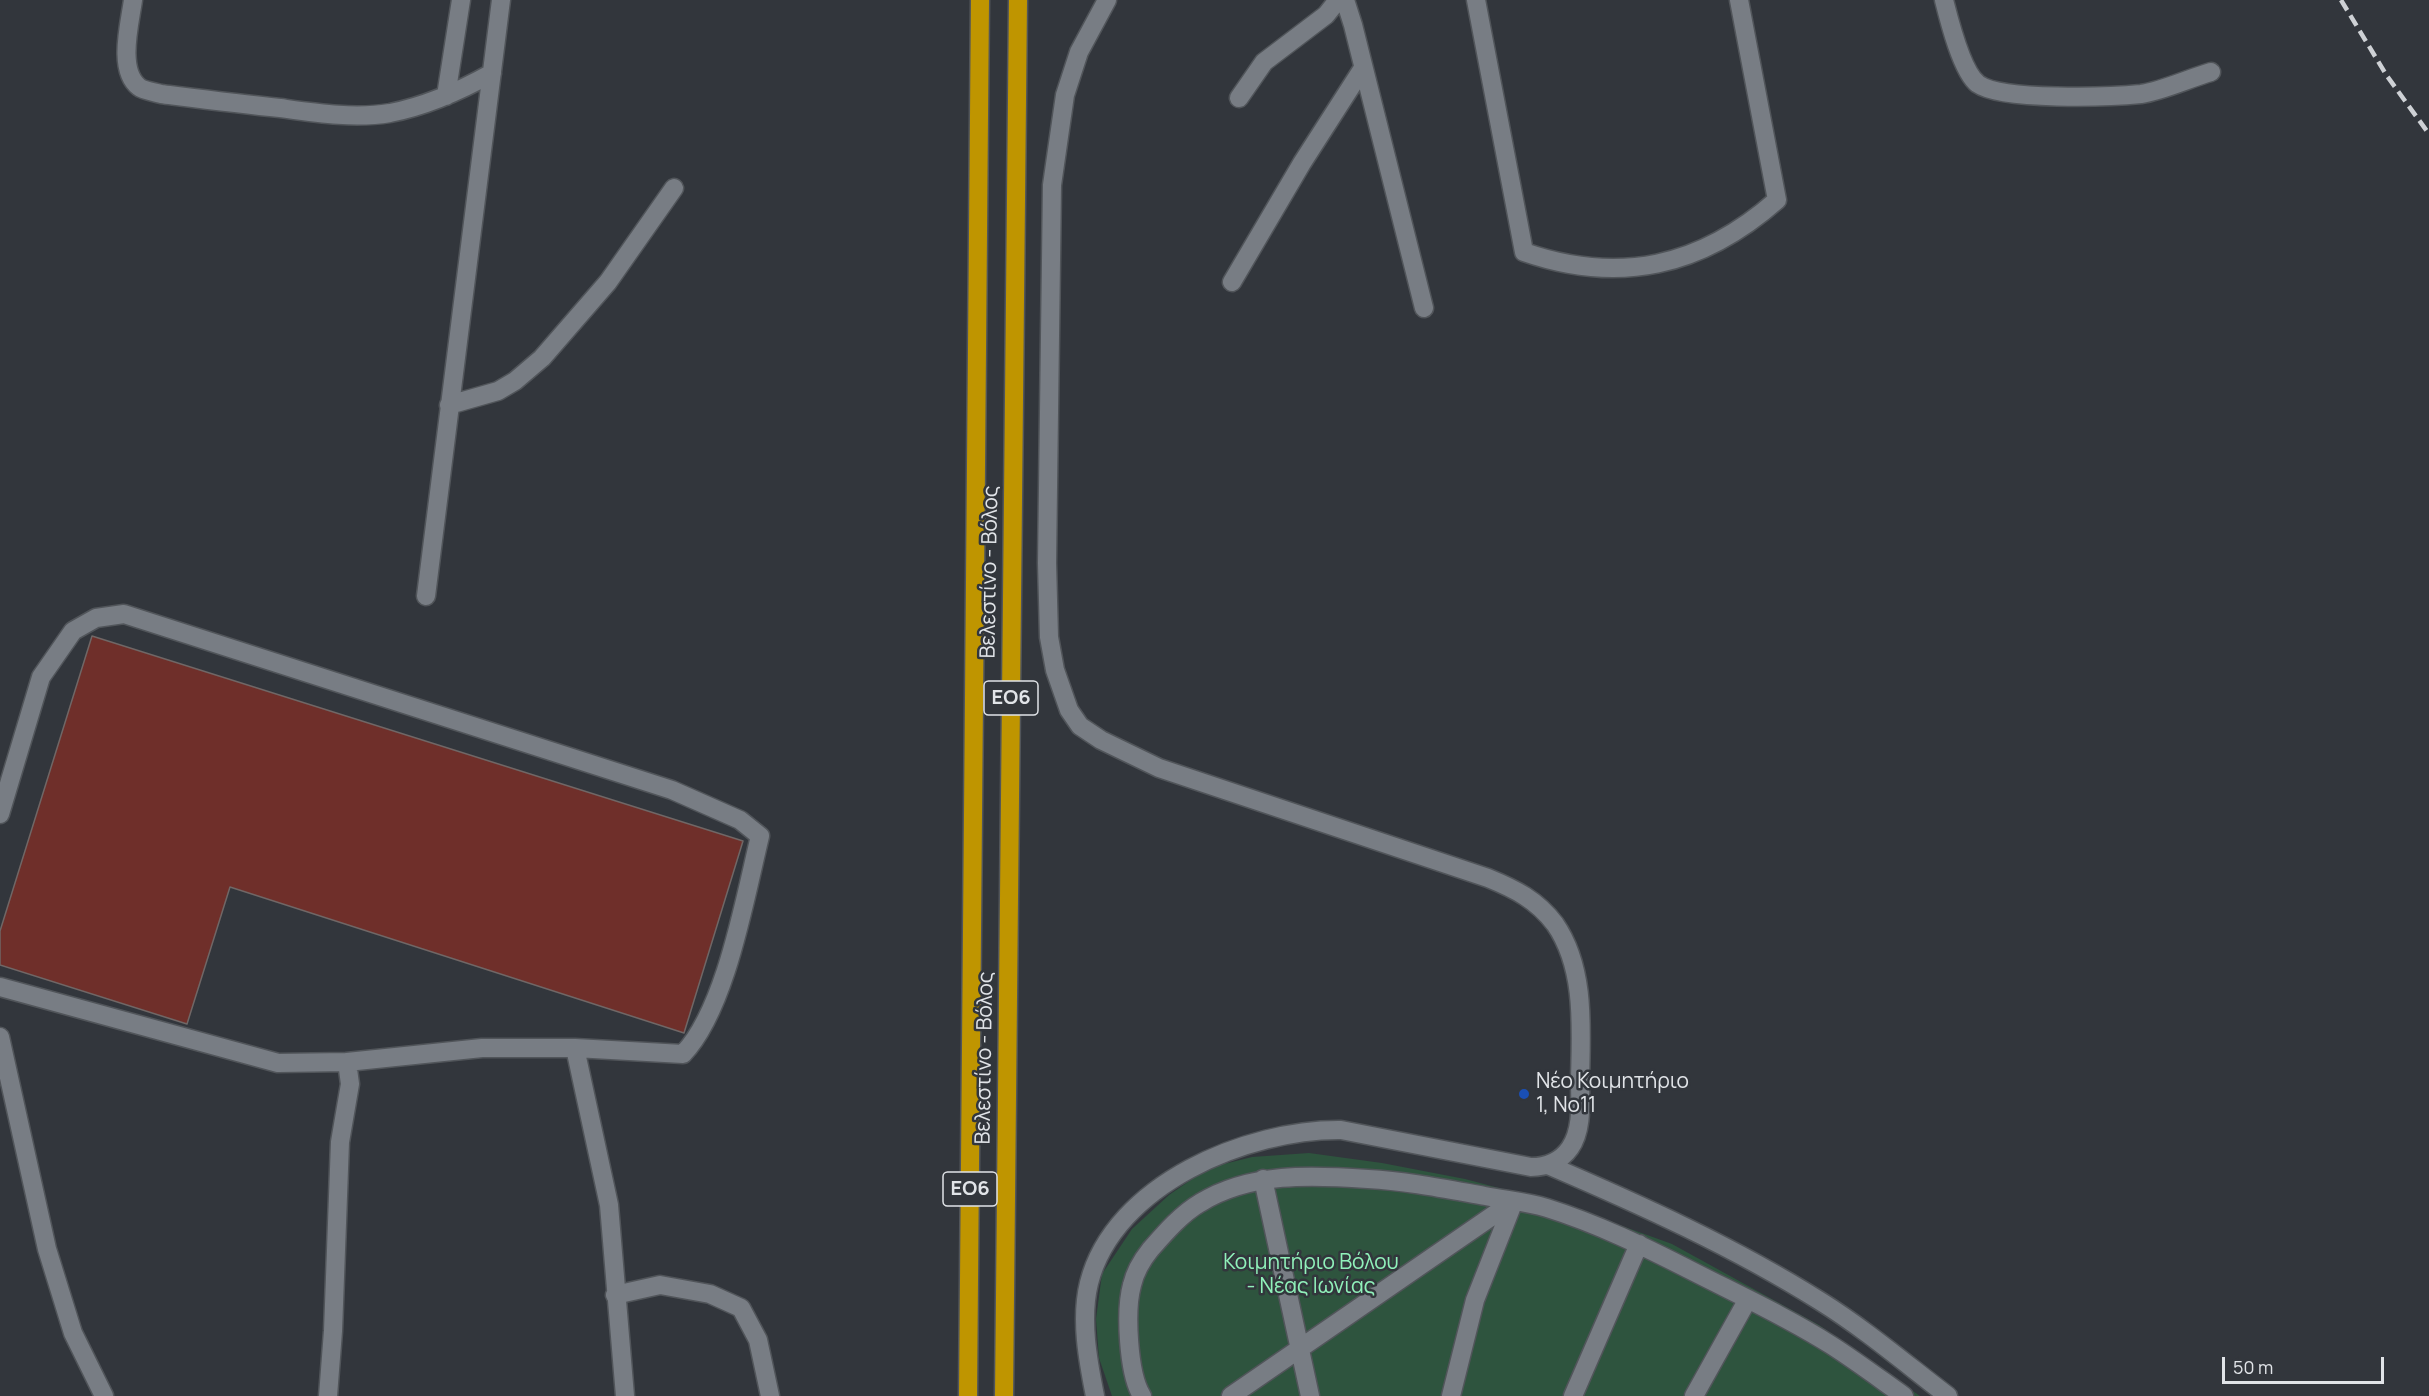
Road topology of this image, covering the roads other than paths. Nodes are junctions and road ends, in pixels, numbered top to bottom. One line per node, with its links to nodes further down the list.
1 (133, 0): 15 (street)
2 (461, 0): 15 (street)
3 (501, 0): 13 (street)
4 (980, 0): 38 (highway, Βελεστίνο - Βόλος / ΕΟ6)
5 (1018, 0): 39 (highway, Βελεστίνο - Βόλος / ΕΟ6)
6 (1107, 0): 27 (street)
7 (1338, 0): 16 (street)
8 (1345, 0): 12 (street)
9 (1476, 0): 10 (street)
10 (1739, 0)
11 (1944, 0): 14 (street)
12 (1364, 68): 18 (street); 19 (street)
13 (492, 72): 15 (street); 20 (street)
14 (2211, 72)
15 (446, 96)
16 (1239, 98)
17 (674, 188): 20 (street)
18 (1232, 282)
19 (1424, 308)
20 (449, 405): 21 (street)
21 (426, 596)
22 (0, 814): 25 (street)
23 (0, 987): 26 (street)
24 (0, 1037): 34 (street)
25 (575, 1048): 26 (street); 31 (street)
26 (347, 1062): 35 (street)
27 (1548, 1165): 40 (street); 48 (street)
28 (1263, 1179): 29 (street); 33 (street); 41 (street)
29 (1514, 1201): 30 (street); 33 (street); 44 (street)
30 (1639, 1244): 32 (street); 45 (street)
31 (615, 1295): 36 (street); 37 (street)
32 (1748, 1299): 46 (street); 47 (street)
33 (1299, 1348): 42 (street); 43 (street)
34 (104, 1396)
35 (328, 1396)
36 (624, 1396)
37 (770, 1396)
38 (968, 1396)
39 (1004, 1396)
40 (1095, 1396)
41 (1142, 1396)
42 (1231, 1396)
43 (1310, 1396)
44 (1451, 1396)
45 (1573, 1396)
46 (1694, 1396)
47 (1904, 1396)
48 (1948, 1396)

